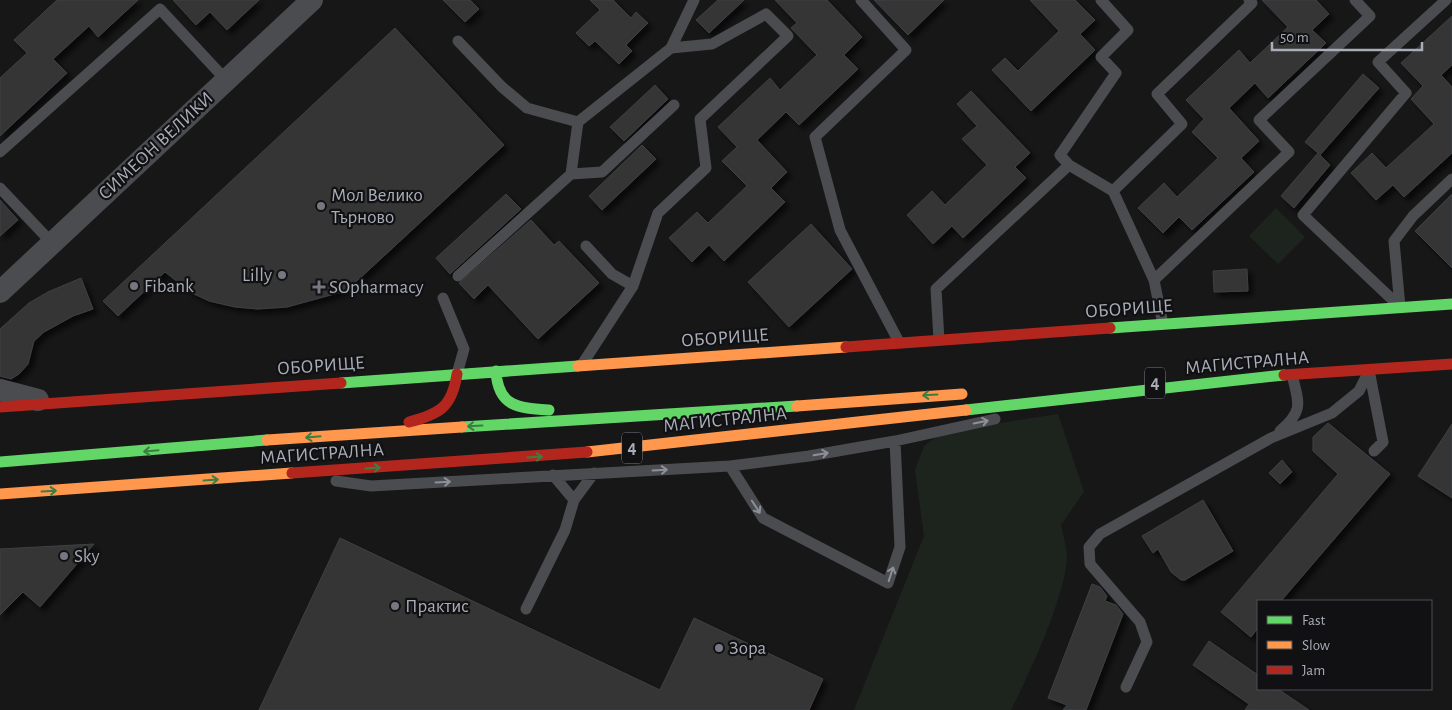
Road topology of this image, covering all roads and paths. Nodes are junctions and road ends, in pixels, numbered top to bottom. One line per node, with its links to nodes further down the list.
1 (312, 0): 10 (street, СИМЕОН ВЕЛИКИ)
2 (694, 0): 9 (lane)
3 (861, 0): 30 (lane)
4 (1101, 0): 14 (lane)
5 (1249, 0): 18 (lane)
6 (1355, 0): 22 (lane)
7 (1446, 0): 27 (lane)
8 (458, 41): 12 (lane)
9 (671, 48): 12 (lane); 23 (lane)
10 (226, 80): 13 (lane); 19 (street, СИМЕОН ВЕЛИКИ)
11 (674, 105): 15 (lane)
12 (578, 122): 15 (lane)
13 (0, 152)
14 (1069, 165): 18 (lane); 29 (lane)
15 (570, 174): 21 (lane)
16 (1452, 180): 27 (lane)
17 (0, 188): 19 (lane)
18 (1113, 191): 22 (lane)
19 (52, 243): 24 (street, СИМЕОН ВЕЛИКИ)
20 (586, 246): 23 (lane)
21 (458, 276)
22 (1154, 280): 28 (lane)
23 (632, 286): 32 (lane)
24 (0, 292)
25 (444, 298): 35 (lane)
26 (1452, 304): 27 (main road, ОБОРИЩЕ)
27 (1400, 307): 28 (main road, ОБОРИЩЕ)
28 (1163, 324): 29 (main road, ОБОРИЩЕ)
29 (939, 340): 30 (main road, ОБОРИЩЕ)
30 (900, 343): 32 (main road, ОБОРИЩЕ)
31 (1452, 364): 33 (main road, МАГИСТРАЛНА / 4)
32 (581, 366): 34 (main road, ОБОРИЩЕ)
33 (1369, 370): 36 (main road, МАГИСТРАЛНА / 4); 46 (lane); 48 (lane)
34 (496, 372): 35 (main road, ОБОРИЩЕ); 44 (main road)
35 (457, 374): 42 (main road, ОБОРИЩЕ); 45 (main road)
36 (1292, 375): 37 (main road, МАГИСТРАЛНА / 4); 46 (lane)
37 (1261, 377): 38 (main road, 4); 41 (main road, МАГИСТРАЛНА / 4)
38 (1048, 389)
39 (0, 390): 42 (street)
40 (972, 393): 44 (main road, 4, one-way to 44)
41 (1111, 394): 47 (lane, one-way to 41); 52 (main road, МАГИСТРАЛНА / 4, one-way to 41)
42 (51, 403): 43 (main road, ОБОРИЩЕ)
43 (0, 407)
44 (663, 416): 45 (main road, 4, one-way to 45)
45 (368, 432): 49 (main road, 4, one-way to 49)
46 (1272, 438): 57 (lane)
47 (895, 441): 50 (lane, one-way to 47); 50 (lane, one-way to 47)
48 (1374, 451)
49 (0, 462)
50 (730, 466): 51 (lane, one-way to 50)
51 (594, 473): 53 (lane); 55 (lane)
52 (290, 474): 53 (lane, one-way to 53); 54 (main road, МАГИСТРАЛНА / 4, one-way to 52)
53 (553, 475): 55 (lane)
54 (0, 494)
55 (574, 500): 56 (lane)
56 (526, 609)
57 (1126, 687)

